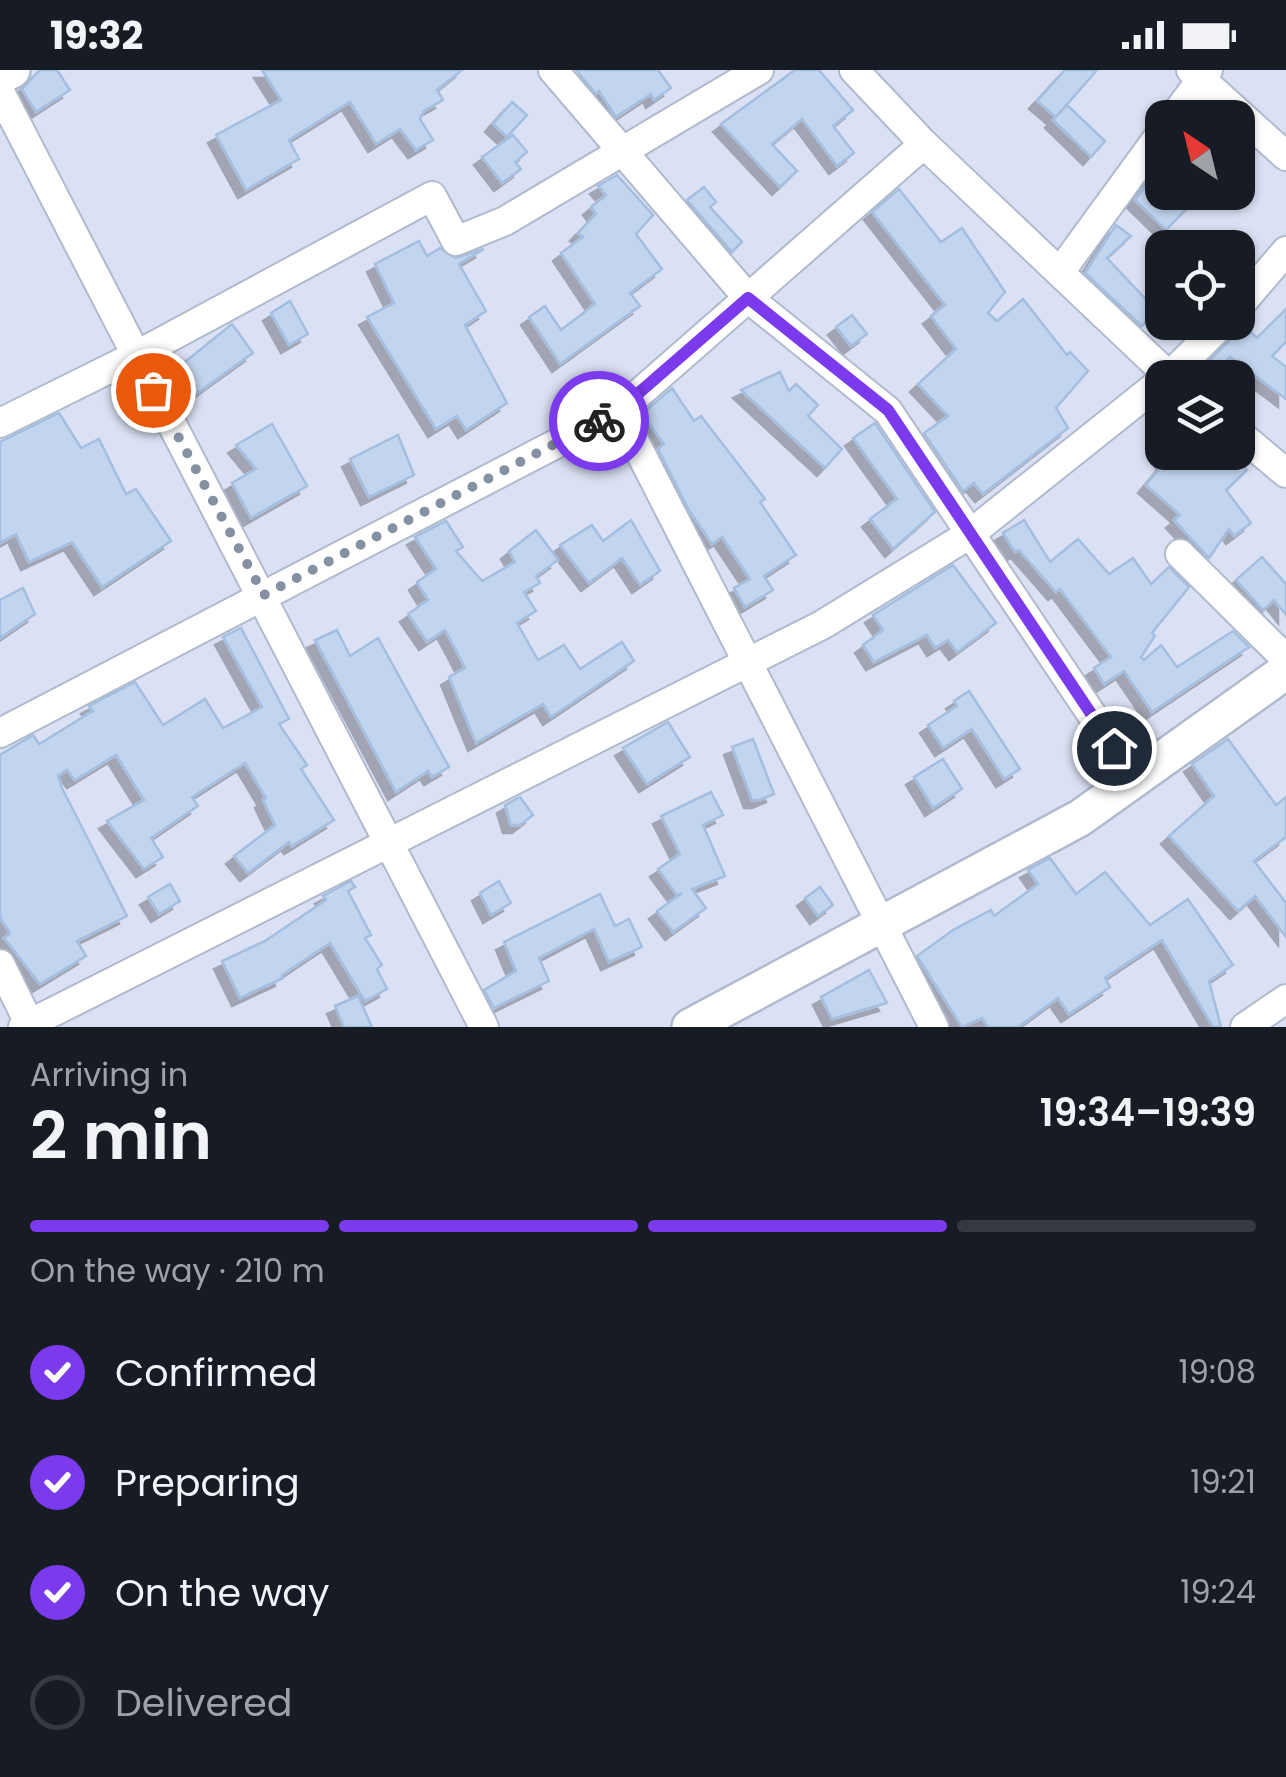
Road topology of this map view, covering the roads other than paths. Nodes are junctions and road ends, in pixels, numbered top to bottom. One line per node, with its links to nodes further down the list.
1 (12, 70): 6 (street)
2 (759, 70): 10 (street)
3 (854, 70): 9 (street)
4 (561, 73): 10 (street)
5 (1200, 73): 8 (street); 12 (street)
6 (0, 76)
7 (0, 92): 18 (street)
8 (1184, 100)
9 (924, 144): 14 (street); 16 (street)
10 (621, 149): 16 (street); 18 (street)
11 (1145, 155): 14 (street)
12 (1286, 156)
13 (1286, 251): 15 (street)
14 (1060, 272): 19 (street)
15 (1255, 287)
16 (748, 298): 22 (street); 26 (street)
17 (1206, 340): 20 (street)
18 (135, 356): 23 (street); 28 (street)
19 (1150, 360)
20 (1186, 360)
21 (1145, 396): 26 (street)
22 (618, 411): 28 (street); 30 (street)
23 (0, 423)
24 (1255, 447): 25 (street)
25 (1286, 473)
26 (970, 534): 30 (street); 33 (street)
27 (1180, 554): 29 (street)
28 (264, 595): 32 (street); 34 (street)
29 (1286, 660)
30 (749, 662): 34 (street); 35 (street)
31 (1286, 671): 33 (street)
32 (0, 733)
33 (1135, 778): 35 (street)
34 (390, 843): 38 (street); 39 (street)
35 (882, 922): 40 (street); 41 (street)
36 (0, 964): 38 (street)
37 (1286, 999): 42 (street)
38 (28, 1026)
39 (484, 1027)
40 (690, 1027)
41 (934, 1027)
42 (1245, 1027)

